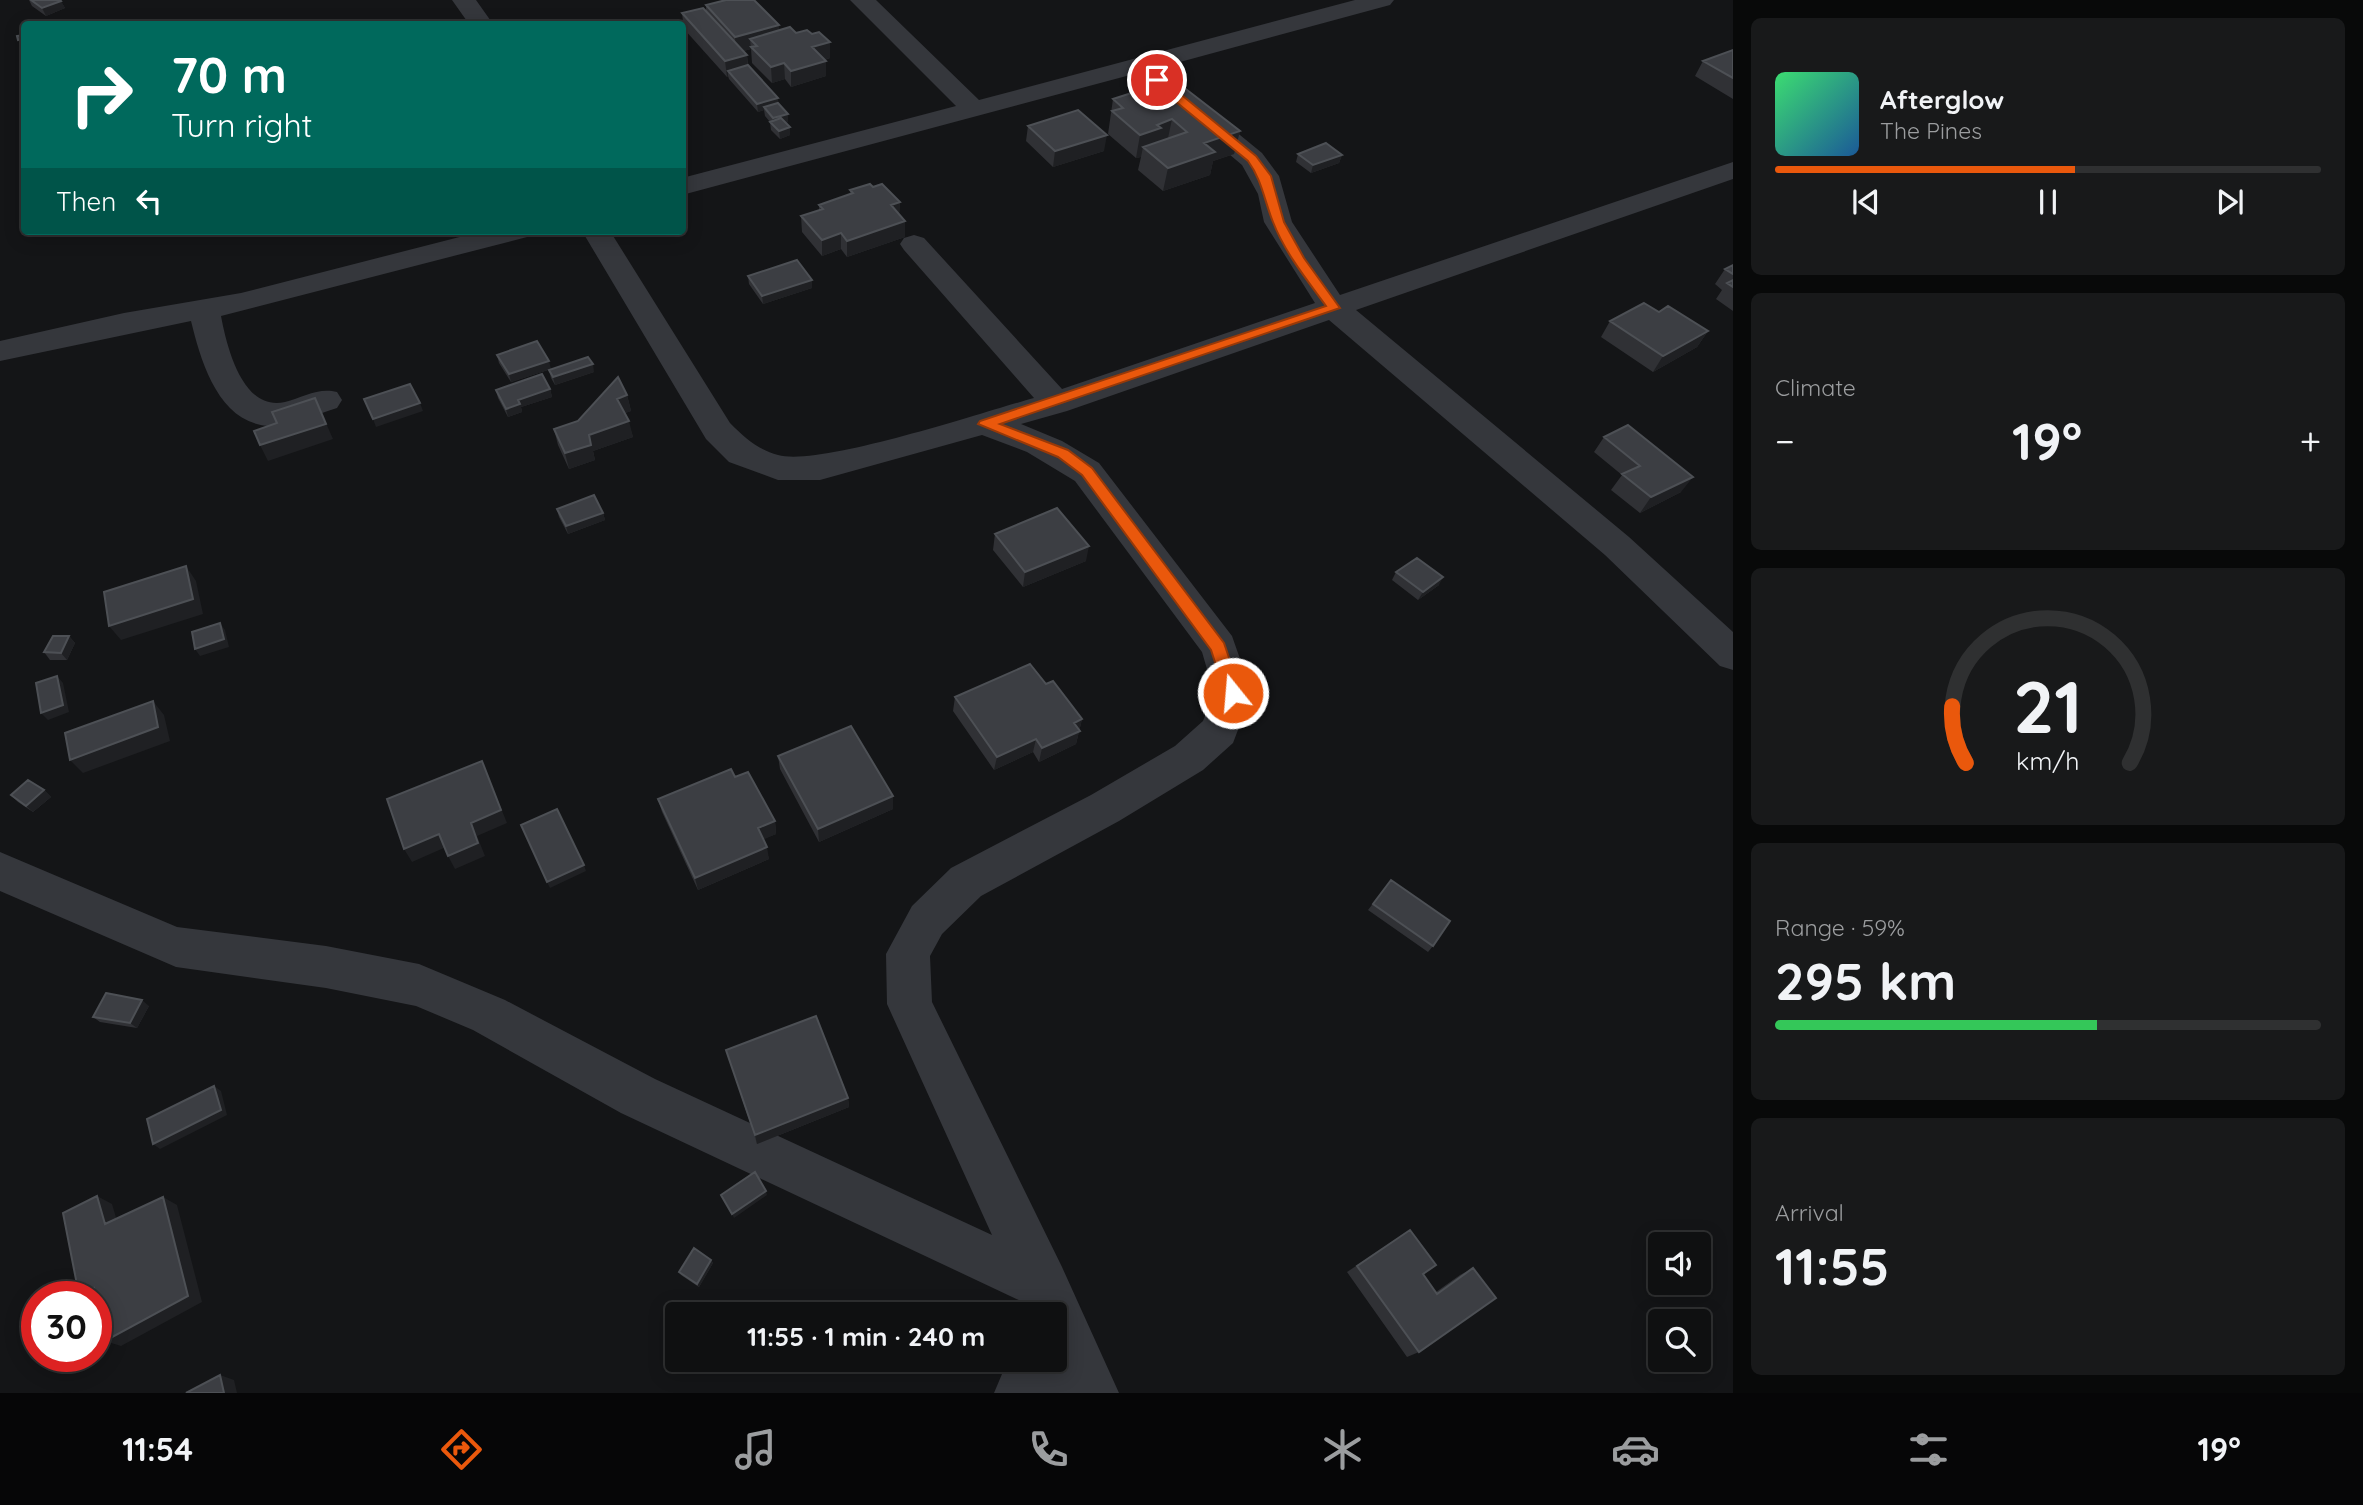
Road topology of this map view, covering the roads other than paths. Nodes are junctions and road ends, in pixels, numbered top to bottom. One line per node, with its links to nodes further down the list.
1 (464, 0): 4 (street)
2 (862, 0): 6 (street)
3 (1382, 0): 5 (street)
4 (479, 21)
5 (1139, 65): 6 (street); 12 (street)
6 (973, 108): 8 (street)
7 (1733, 170): 12 (street)
8 (686, 186)
9 (502, 235): 13 (street)
10 (598, 235): 17 (street)
11 (914, 244): 16 (street)
12 (1334, 308): 16 (street); 18 (street)
13 (204, 309): 14 (street); 15 (street)
14 (0, 351)
15 (326, 400)
16 (1056, 403): 17 (street)
17 (985, 424): 20 (street)
18 (1733, 655)
19 (0, 871): 20 (street)
20 (1044, 1285): 21 (street)
21 (1087, 1382): 22 (street)
22 (1021, 1393)

